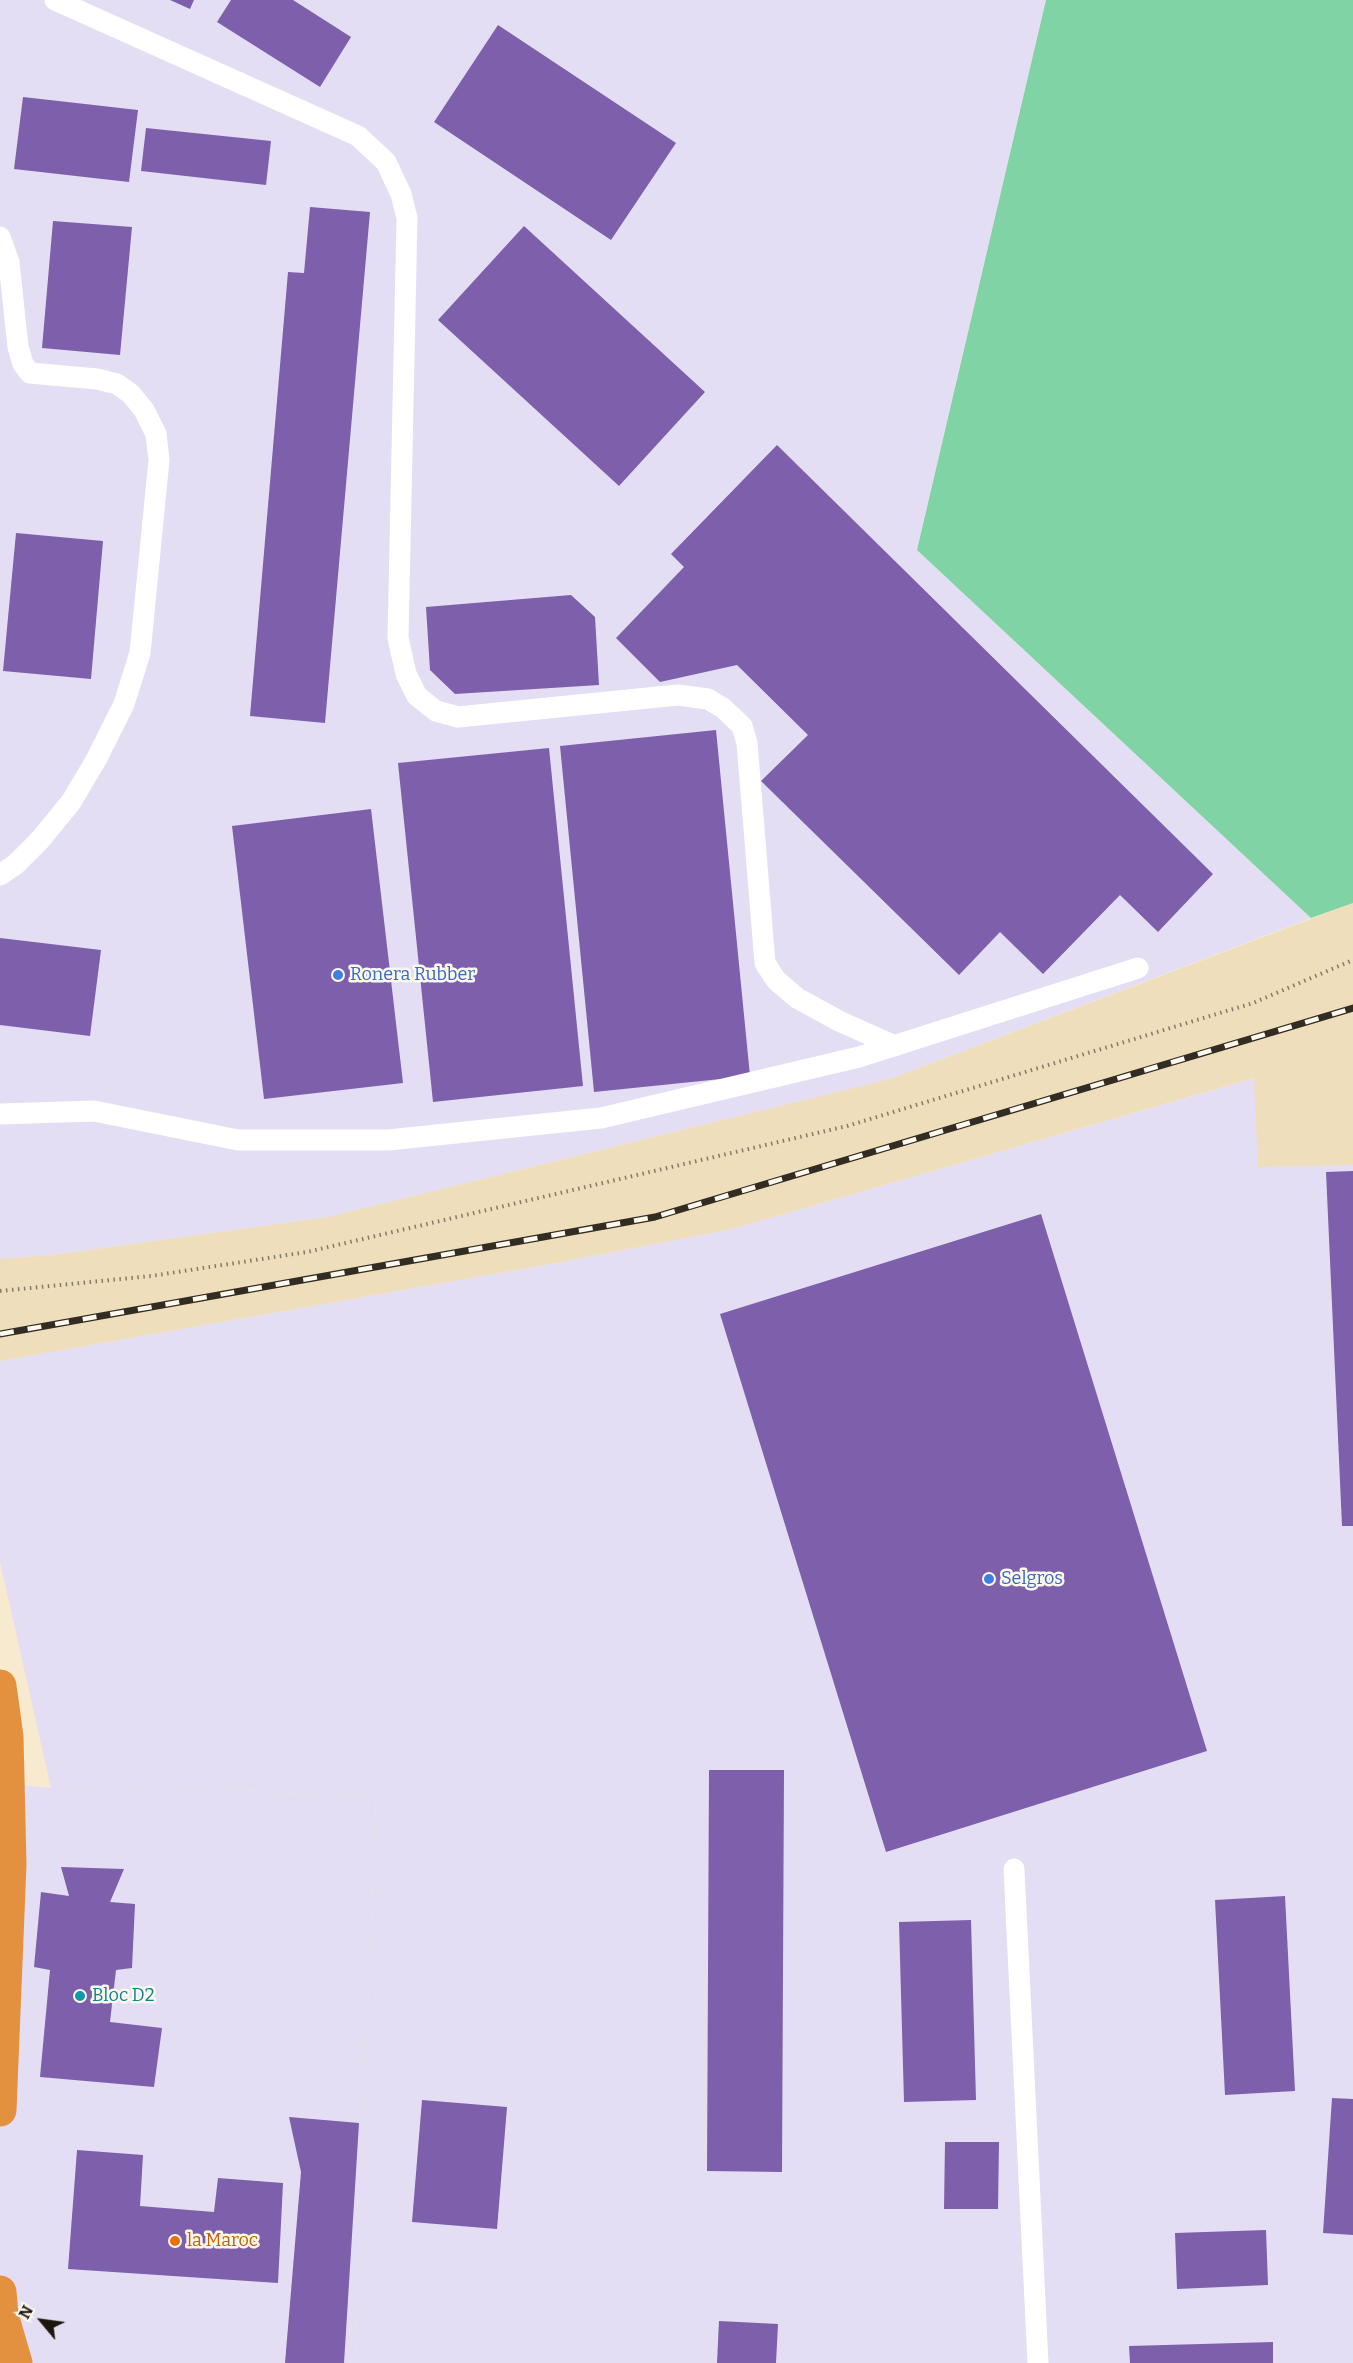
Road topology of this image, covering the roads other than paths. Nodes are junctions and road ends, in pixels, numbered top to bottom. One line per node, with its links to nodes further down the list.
1 (55, 0): 5 (lane)
2 (0, 237): 3 (lane)
3 (0, 875)
4 (1138, 968): 5 (lane)
5 (895, 1046): 6 (lane)
6 (0, 1114)
7 (0, 1686): 9 (highway)
8 (1014, 1869): 12 (lane)
9 (0, 2110)
10 (0, 2292): 11 (highway)
11 (16, 2363)
12 (1038, 2363)

